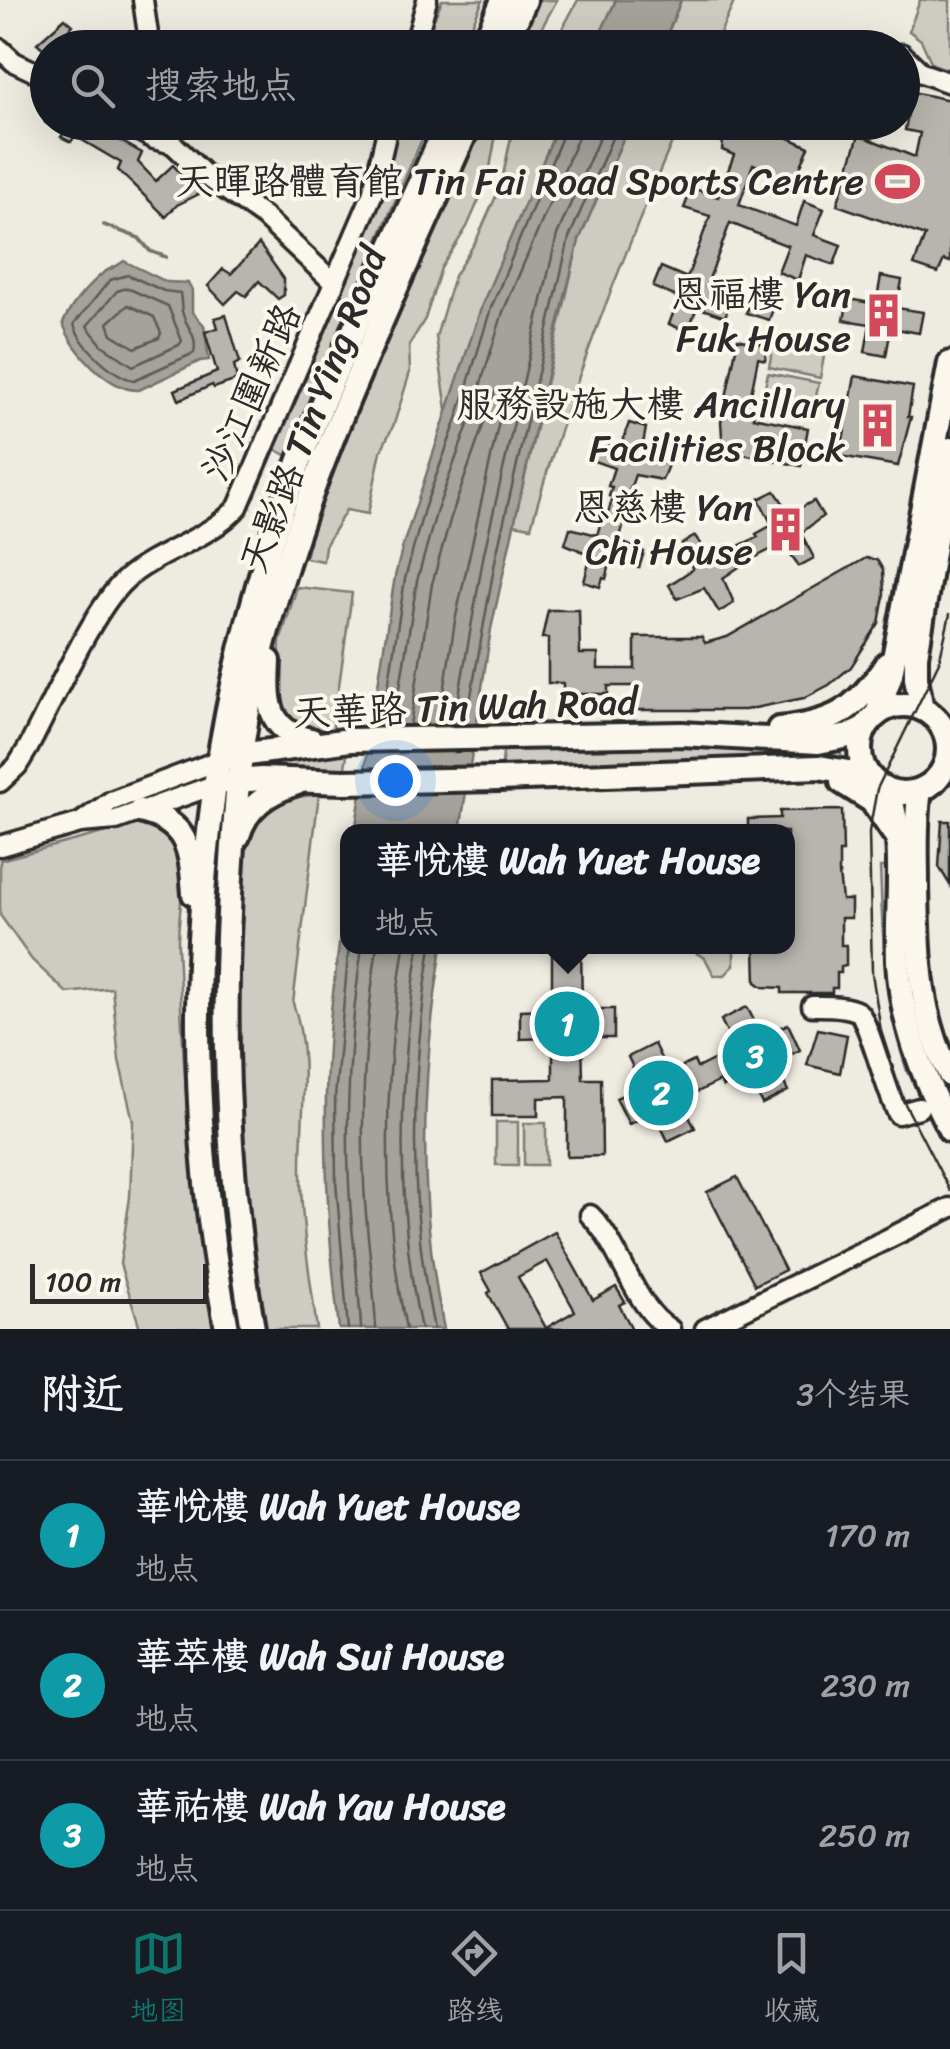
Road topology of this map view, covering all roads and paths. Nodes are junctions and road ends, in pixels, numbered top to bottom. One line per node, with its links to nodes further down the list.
1 (143, 0): 5 (street)
2 (428, 0): 6 (street)
3 (503, 0): 7 (main road)
4 (525, 0): 8 (main road)
5 (147, 30)
6 (419, 30)
7 (490, 30)
8 (512, 30)
9 (0, 49): 10 (street)
10 (30, 70)
11 (920, 71): 12 (street)
12 (950, 83)
13 (158, 140): 17 (street)
14 (386, 140): 17 (street, 沙江圍新路)
15 (440, 140): 28 (main road, 天影路 Tin Ying Road)
16 (462, 140): 20 (main road, 天影路 Tin Ying Road)
17 (334, 283): 33 (street, 沙江圍新路)
18 (950, 363): 21 (main road)
19 (950, 449): 22 (main road)
20 (271, 617): 26 (main road); 27 (main road, 天影路 Tin Ying Road)
21 (894, 653): 23 (main road); 24 (main road)
22 (922, 709): 23 (main road); 25 (main road)
23 (871, 721): 24 (main road, 天華路 Tin Wah Road); 34 (main road)
24 (712, 735): 26 (main road, 天華路 Tin Wah Road)
25 (948, 736): 30 (main road)
26 (323, 742): 27 (main road, 天華路 Tin Wah Road)
27 (244, 754): 28 (main road, 天華路 Tin Wah Road); 32 (main road, 天影路 Tin Ying Road)
28 (220, 760): 32 (main road, 天影路 Tin Ying Road); 37 (street, 天華路 Tin Wah Road)
29 (713, 770): 31 (main road, 天華路 Tin Wah Road); 34 (main road, 天華路 Tin Wah Road); 39 (main road)
30 (945, 773): 35 (main road)
31 (315, 779): 32 (main road, 天華路 Tin Wah Road); 40 (main road)
32 (228, 781): 36 (street, 天華路 Tin Wah Road); 40 (main road, 天影路 Tin Ying Road); 41 (main road, 天影路 Tin Ying Road)
33 (0, 782)
34 (882, 786): 35 (main road); 39 (main road)
35 (920, 790): 43 (main road)
36 (140, 811): 37 (street, 天華路 Tin Wah Road); 41 (main road)
37 (80, 823): 38 (street, 天華路 Tin Wah Road)
38 (0, 846)
39 (898, 854): 47 (main road)
40 (232, 857): 51 (main road, 天影路 Tin Ying Road)
41 (199, 960): 50 (main road, 天影路 Tin Ying Road)
42 (812, 1006): 46 (street)
43 (939, 1054): 44 (main road); 45 (main road)
44 (950, 1075)
45 (950, 1092)
46 (919, 1108)
47 (950, 1130)
48 (950, 1208): 53 (street)
49 (590, 1215): 52 (street)
50 (227, 1329)
51 (253, 1329)
52 (670, 1329)
53 (705, 1329)

